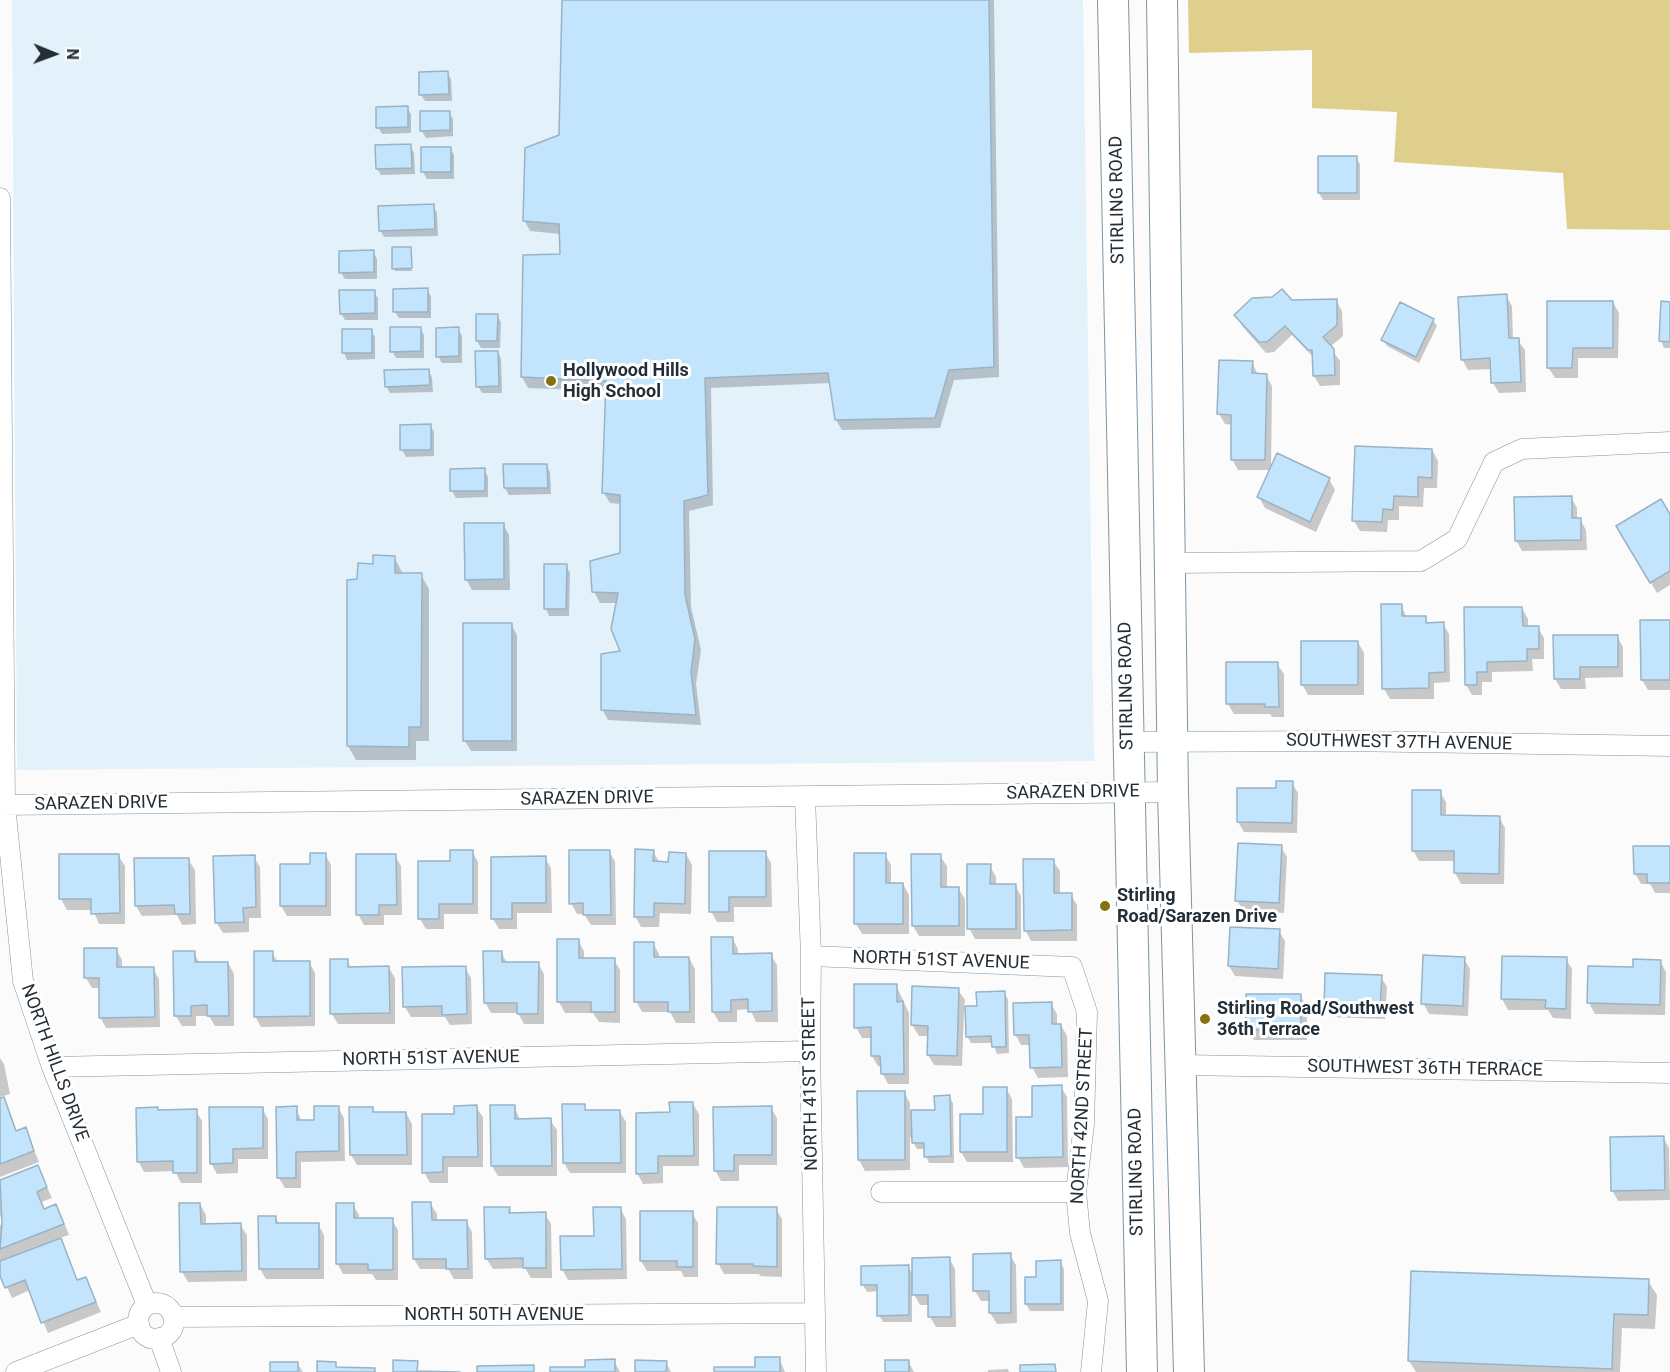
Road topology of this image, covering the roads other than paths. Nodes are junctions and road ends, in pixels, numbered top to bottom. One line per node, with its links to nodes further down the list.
1 (1113, 0): 6 (main road, STIRLING ROAD)
2 (1162, 0): 5 (main road)
3 (0, 198): 12 (street, NORTH HILLS DRIVE)
4 (1670, 442): 5 (street)
5 (1169, 563): 7 (main road)
6 (1128, 742): 7 (street, SOUTHWEST 37TH AVENUE); 9 (main road, STIRLING ROAD)
7 (1173, 742): 8 (street, SOUTHWEST 37TH AVENUE); 10 (main road)
8 (1670, 746)
9 (1129, 792): 10 (street, SARAZEN DRIVE); 11 (street, SARAZEN DRIVE); 30 (main road, STIRLING ROAD)
10 (1173, 792): 16 (main road)
11 (805, 797): 12 (street, SARAZEN DRIVE); 13 (street, NORTH 41ST STREET)
12 (2, 805): 17 (street, NORTH HILLS DRIVE)
13 (811, 956): 14 (street, NORTH 51ST AVENUE); 15 (street, NORTH 41ST STREET)
14 (1072, 967): 20 (street, NORTH 42ND STREET)
15 (810, 1051): 17 (street, NORTH 51ST AVENUE); 22 (street, NORTH 41ST STREET)
16 (1180, 1065): 18 (street, SOUTHWEST 36TH TERRACE); 31 (main road)
17 (52, 1066): 21 (street, NORTH HILLS DRIVE)
18 (1670, 1073)
19 (881, 1192): 20 (street)
20 (1076, 1192): 29 (street, NORTH 42ND STREET)
21 (147, 1305): 23 (street); 24 (street)
22 (814, 1313): 23 (street, NORTH 50TH AVENUE); 28 (street, NORTH 41ST STREET)
23 (174, 1317): 25 (street)
24 (139, 1324): 25 (street); 26 (street)
25 (159, 1338): 27 (street)
26 (16, 1372)
27 (171, 1372)
28 (816, 1372)
29 (1091, 1372)
30 (1142, 1372)
31 (1189, 1372)

